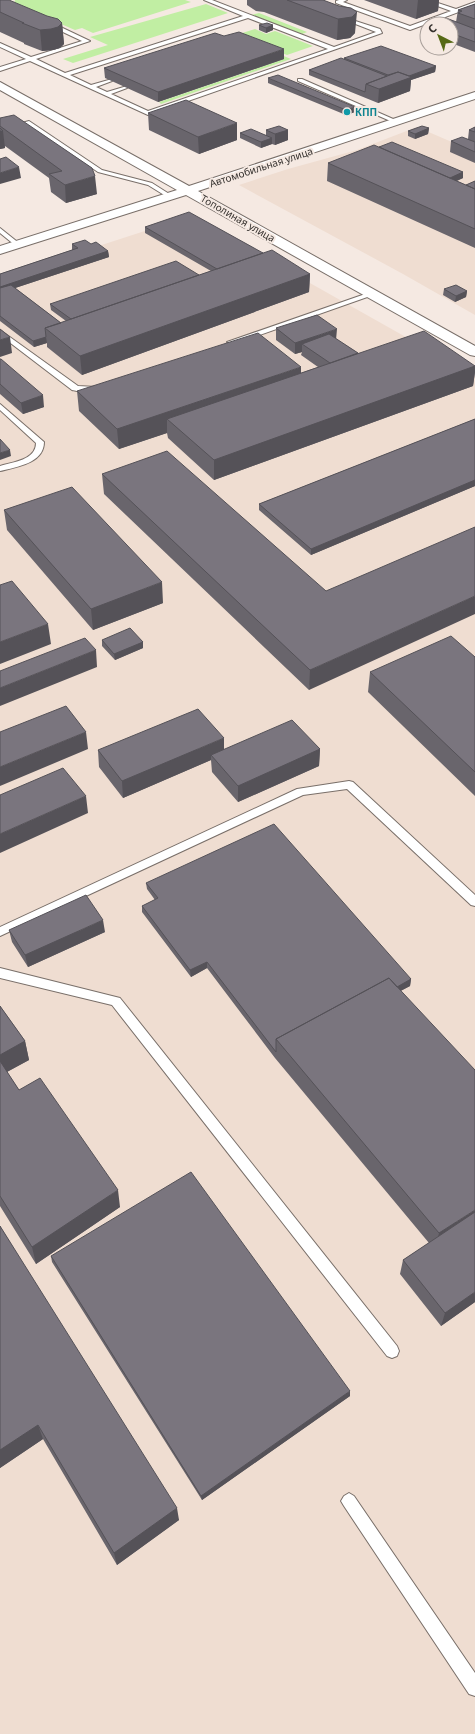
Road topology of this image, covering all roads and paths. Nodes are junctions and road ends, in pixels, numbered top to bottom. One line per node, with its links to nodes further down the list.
1 (207, 0): 5 (lane)
2 (230, 0): 5 (lane)
3 (344, 0): 7 (lane)
4 (424, 0): 7 (lane)
5 (217, 4): 9 (lane)
6 (475, 4): 7 (lane)
7 (456, 11)
8 (333, 14): 12 (lane)
9 (248, 16): 12 (lane); 15 (lane)
10 (43, 21): 13 (lane)
11 (0, 45): 13 (lane)
12 (334, 49): 21 (lane)
13 (32, 60): 14 (lane); 15 (lane)
14 (0, 69)
15 (64, 75): 19 (lane)
16 (110, 80): 19 (lane)
17 (300, 80): 23 (lane)
18 (0, 85): 25 (street, Тополиная улица)
19 (90, 87): 21 (lane)
20 (125, 87): 21 (lane)
21 (106, 94)
22 (475, 95): 23 (street, Автомобильная улица)
23 (397, 122): 25 (street, Автомобильная улица)
24 (0, 131): 26 (lane)
25 (189, 191): 26 (street, Автомобильная улица); 30 (street, Тополиная улица)
26 (171, 197): 28 (street, Автомобильная улица)
27 (0, 230): 28 (lane)
28 (18, 244): 29 (street, Автомобильная улица)
29 (0, 250)
30 (371, 294): 32 (lane); 33 (street, Тополиная улица)
31 (0, 332): 34 (lane)
32 (220, 346)
33 (475, 352)
34 (100, 388)
35 (0, 406): 36 (lane)
36 (0, 469)
37 (475, 902): 38 (lane)
38 (0, 932)
39 (0, 973): 40 (lane)
40 (392, 1351)
41 (349, 1501): 42 (lane)
42 (475, 1688)

